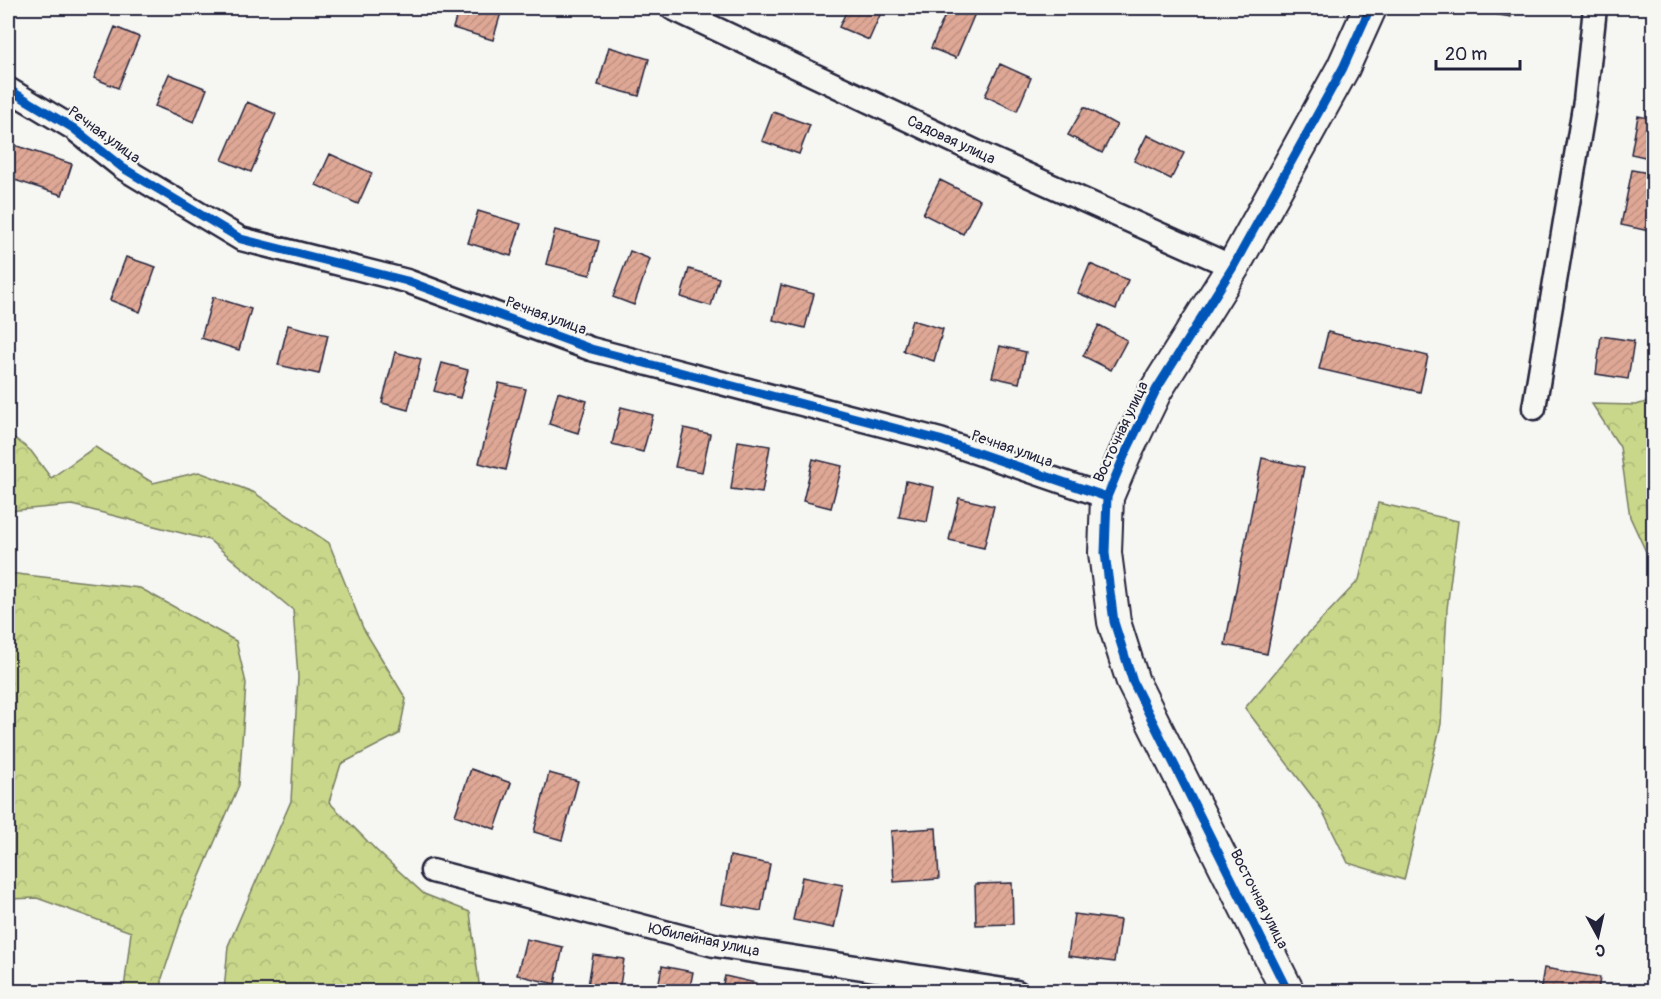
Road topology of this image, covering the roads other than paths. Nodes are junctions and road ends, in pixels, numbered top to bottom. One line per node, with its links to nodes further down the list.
1 (672, 8): 5 (street, Садовая улица)
2 (1371, 8): 5 (street, Восточная улица)
3 (1595, 8): 6 (street)
4 (8, 89): 7 (street, Речная улица)
5 (1233, 267): 7 (street, Восточная улица)
6 (1534, 408)
7 (1107, 497): 10 (street, Восточная улица)
8 (432, 871): 9 (street, Юбилейная улица)
9 (1017, 992)
10 (1288, 992)

